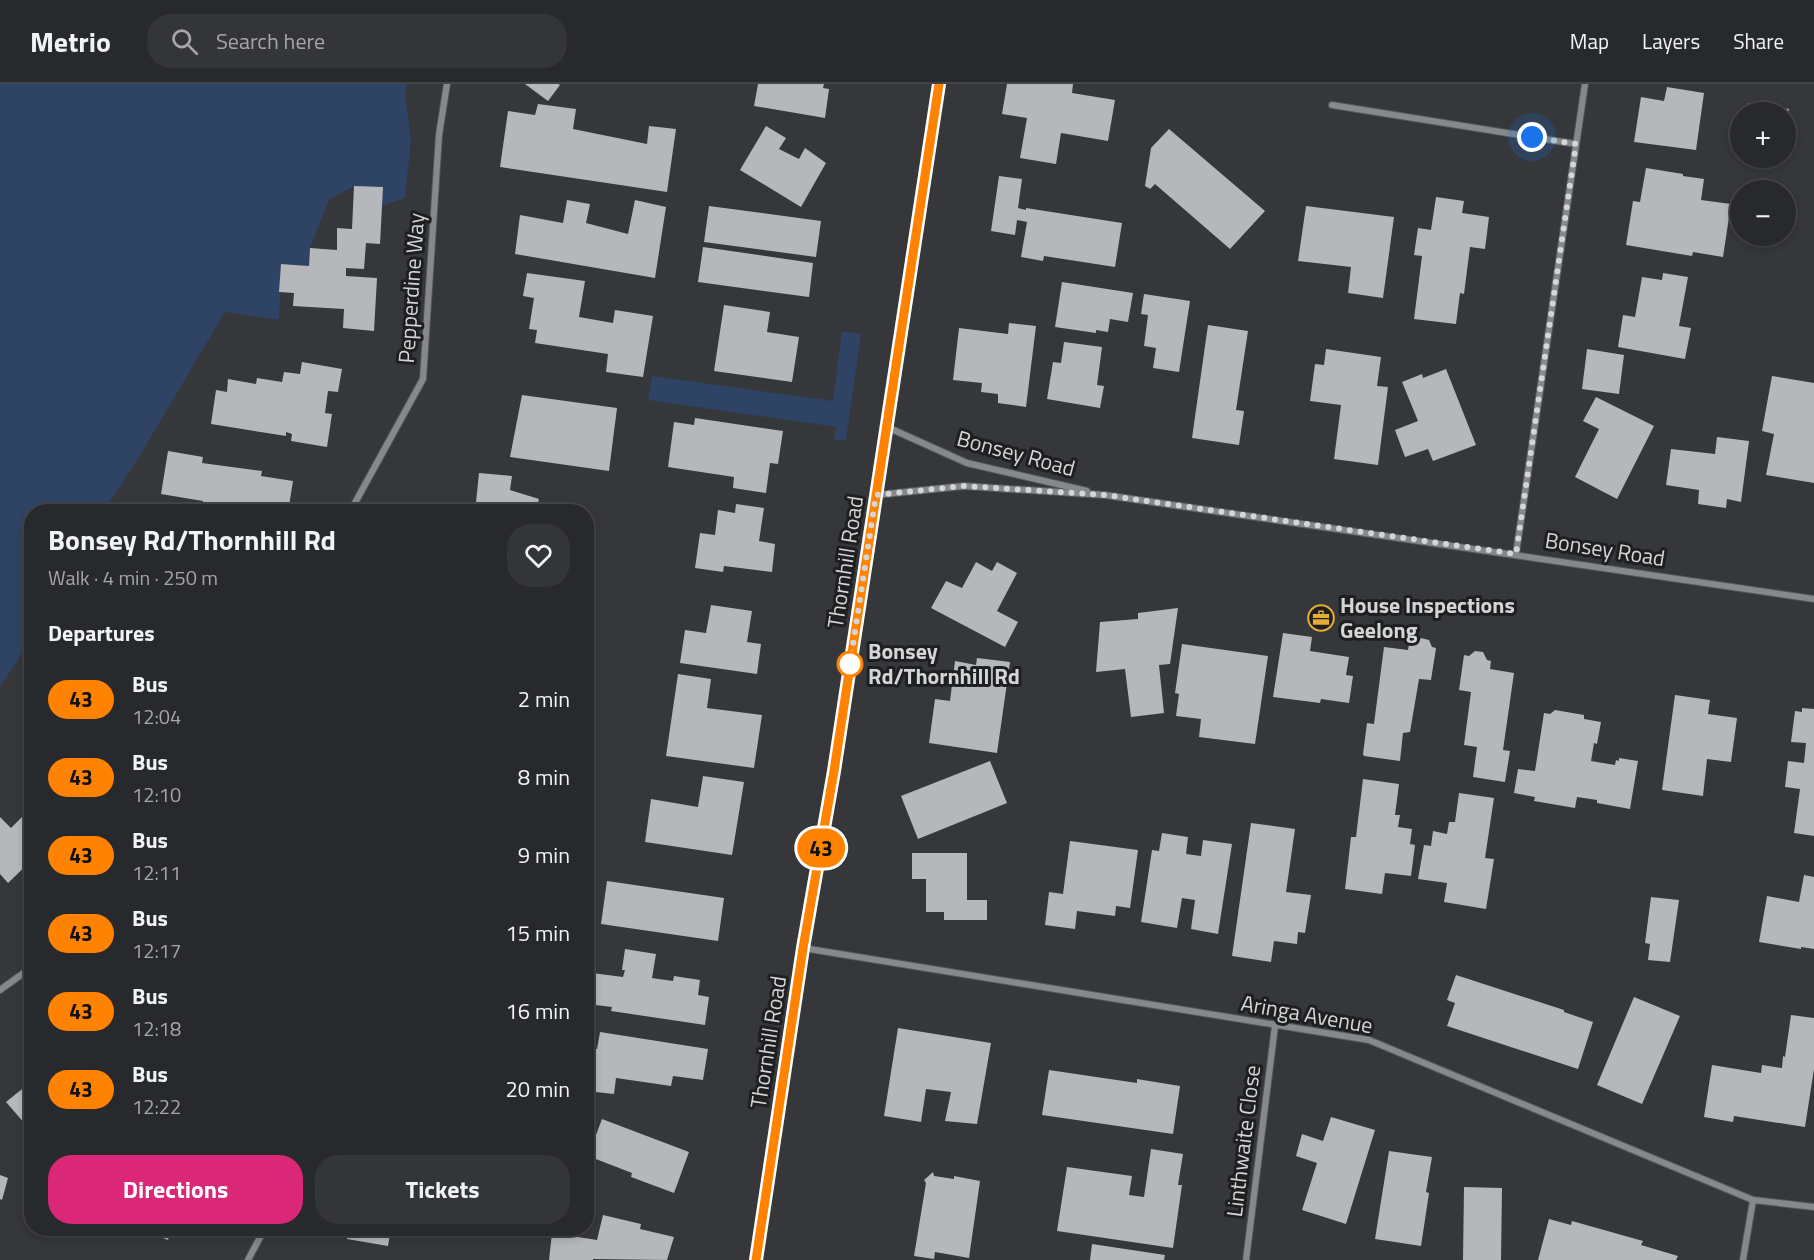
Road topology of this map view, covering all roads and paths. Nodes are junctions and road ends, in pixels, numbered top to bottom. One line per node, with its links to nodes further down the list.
1 (447, 84): 9 (street, Pepperdine Way)
2 (939, 84): 6 (street, Thornhill Road)
3 (1585, 84): 5 (street)
4 (1332, 105): 5 (street)
5 (1576, 144): 10 (street)
6 (887, 427): 7 (street, Thornhill Road); 8 (street, Bonsey Road)
7 (876, 495): 8 (street, Bonsey Road); 12 (street, Thornhill Road)
8 (1105, 495): 10 (street, Bonsey Road)
9 (354, 504)
10 (1516, 554): 11 (street, Bonsey Road)
11 (1814, 599)
12 (803, 948): 15 (street, Aringa Avenue); 20 (street, Thornhill Road)
13 (24, 973): 14 (street)
14 (0, 990)
15 (1275, 1026): 16 (street, Aringa Avenue); 21 (street, Linthwaite Close)
16 (1753, 1200): 17 (street, Aringa Avenue); 22 (street)
17 (1814, 1207)
18 (262, 1236): 19 (street)
19 (248, 1260)
20 (756, 1260)
21 (1246, 1260)
22 (1743, 1260)

